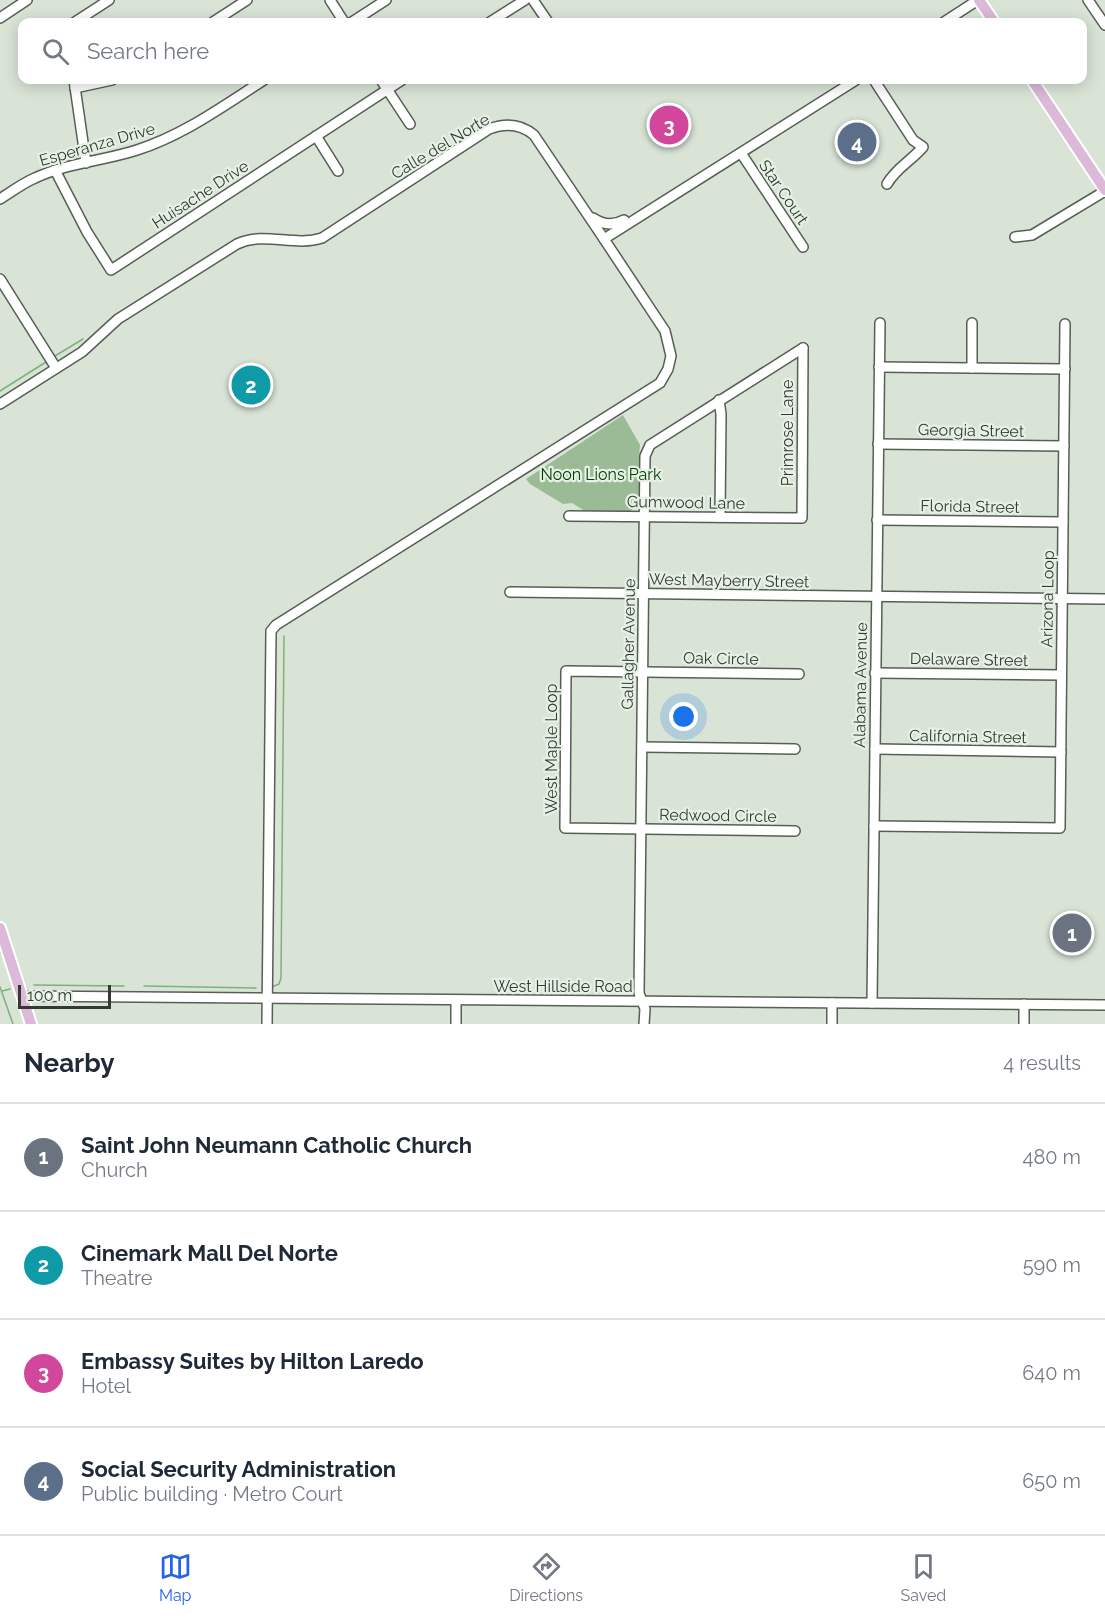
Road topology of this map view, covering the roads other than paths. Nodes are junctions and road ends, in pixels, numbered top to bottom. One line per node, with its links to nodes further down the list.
1 (27, 0): 10 (street)
2 (109, 0): 11 (street)
3 (248, 0): 12 (street)
4 (330, 0): 13 (street)
5 (386, 0): 14 (street)
6 (525, 0): 15 (street)
7 (532, 0): 16 (street)
8 (979, 0): 17 (street); 18 (main road)
9 (1088, 0): 19 (street)
10 (0, 18)
11 (81, 18)
12 (219, 18)
13 (341, 18)
14 (358, 18)
15 (496, 18)
16 (545, 18)
17 (950, 18)
18 (991, 18)
19 (1105, 25)
20 (74, 84): 31 (street)
21 (258, 84): 31 (street, Esperanza Drive)
22 (384, 84): 27 (street)
23 (395, 84): 27 (street, Huisache Drive)
24 (850, 84): 30 (street)
25 (877, 84): 34 (street)
26 (1035, 84): 35 (main road)
27 (387, 89): 28 (street); 29 (street, Huisache Drive)
28 (410, 124)
29 (316, 136): 32 (street, Huisache Drive); 33 (street)
30 (741, 153): 37 (street); 41 (street, Star Court)
31 (86, 163): 32 (street, Esperanza Drive)
32 (55, 170): 36 (street, Esperanza Drive)
33 (338, 171)
34 (888, 184)
35 (1105, 190): 39 (street)
36 (2, 195)
37 (648, 210): 38 (street); 40 (street)
38 (587, 213): 40 (street, Calle del Norte); 48 (street, Calle del Norte)
39 (1015, 237)
40 (604, 239): 79 (street, Calle del Norte)
41 (803, 247)
42 (0, 279): 48 (street)
43 (880, 323): 47 (street, Alabama Avenue)
44 (972, 323): 49 (street)
45 (1065, 324): 50 (street, Arizona Loop)
46 (803, 348): 51 (street, Gallagher Avenue); 58 (street, Primrose Lane)
47 (879, 367): 49 (street); 53 (street, Alabama Avenue)
48 (56, 368): 52 (street, Calle del Norte)
49 (972, 368): 50 (street)
50 (1065, 369): 54 (street, Arizona Loop)
51 (718, 400): 56 (street, Gallagher Avenue); 57 (street)
52 (0, 404)
53 (878, 444): 54 (street, Georgia Street); 59 (street, Alabama Avenue)
54 (1064, 446): 60 (street, Arizona Loop)
55 (569, 516): 56 (street, Gumwood Lane)
56 (644, 516): 57 (street, Gumwood Lane); 62 (street, Gallagher Avenue)
57 (720, 517): 58 (street, Gumwood Lane)
58 (802, 518)
59 (877, 520): 60 (street, Florida Street); 63 (street, Alabama Avenue)
60 (1063, 522): 64 (street, Arizona Loop)
61 (510, 592): 62 (street, West Mayberry Street)
62 (644, 594): 63 (street, West Mayberry Street); 66 (street, Gallagher Avenue)
63 (876, 597): 64 (street, West Mayberry Street); 67 (street, Alabama Avenue)
64 (1062, 599): 65 (street, West Mayberry Street); 69 (street, Arizona Loop)
65 (1105, 599)
66 (643, 672): 68 (street, Oak Circle); 70 (street, Gallagher Avenue); 75 (street, West Maple Loop)
67 (875, 673): 69 (street, Delaware Street); 71 (street, Alabama Avenue)
68 (799, 674)
69 (1061, 675): 73 (street, Arizona Loop)
70 (642, 747): 72 (street); 75 (street, Gallagher Avenue)
71 (875, 749): 73 (street, California Street); 74 (street, Alabama Avenue)
72 (795, 750)
73 (1061, 752): 74 (street, Arizona Loop)
74 (874, 826): 83 (street, Alabama Avenue)
75 (641, 828): 76 (street, Redwood Circle); 81 (street, Gallagher Avenue)
76 (795, 831)
77 (0, 928): 78 (main road)
78 (21, 996): 79 (street, West Hillside Road); 86 (main road)
79 (268, 999): 80 (street, West Hillside Road); 87 (street)
80 (456, 1000): 81 (street, West Hillside Road); 88 (street)
81 (642, 1001): 82 (street, West Hillside Road); 89 (street, Gallagher Avenue)
82 (832, 1003): 83 (street, West Hillside Road); 90 (street)
83 (872, 1003): 84 (street, West Hillside Road)
84 (1024, 1004): 85 (street, West Hillside Road); 91 (street)
85 (1105, 1005)
86 (32, 1024)
87 (267, 1024)
88 (456, 1024)
89 (644, 1024)
90 (831, 1024)
91 (1024, 1024)

